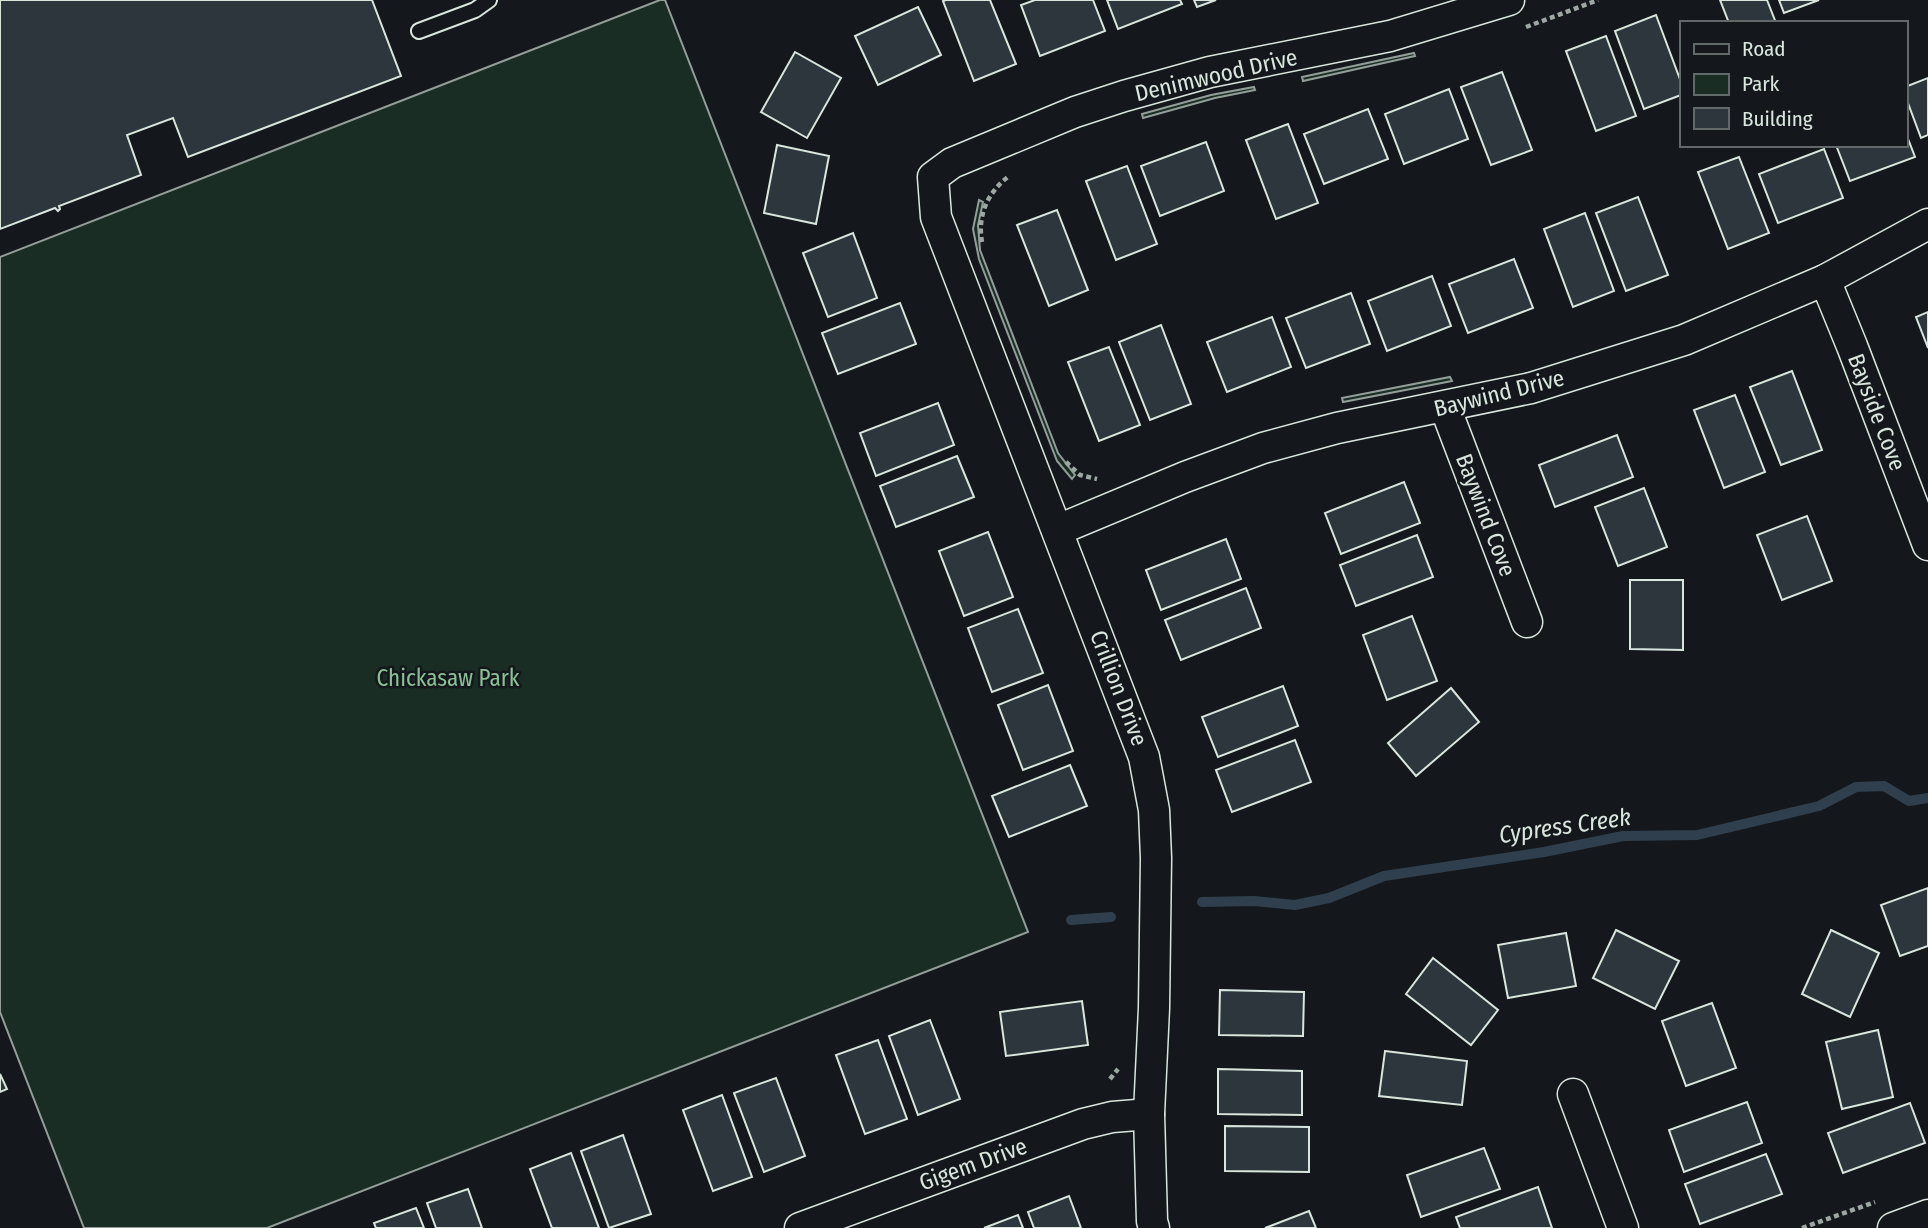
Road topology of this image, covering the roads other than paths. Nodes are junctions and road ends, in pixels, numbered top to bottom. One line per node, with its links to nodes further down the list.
1 (489, 0): 3 (lane)
2 (1509, 0): 4 (street, Denimwood Drive)
3 (419, 31)
4 (933, 177): 8 (street, Crillion Drive)
5 (1928, 224): 6 (street, Baywind Drive)
6 (1825, 280): 7 (street, Baywind Drive); 9 (street, Bayside Cove)
7 (1445, 407): 8 (street, Baywind Drive); 10 (street, Baywind Cove)
8 (1058, 530): 12 (street, Crillion Drive)
9 (1928, 545)
10 (1527, 622)
11 (1573, 1094): 16 (street)
12 (1149, 1114): 14 (street, Gigem Drive); 15 (street, Crillion Drive)
13 (1928, 1215): 17 (street)
14 (800, 1228)
15 (1154, 1228)
16 (1623, 1228)
17 (1893, 1228)

